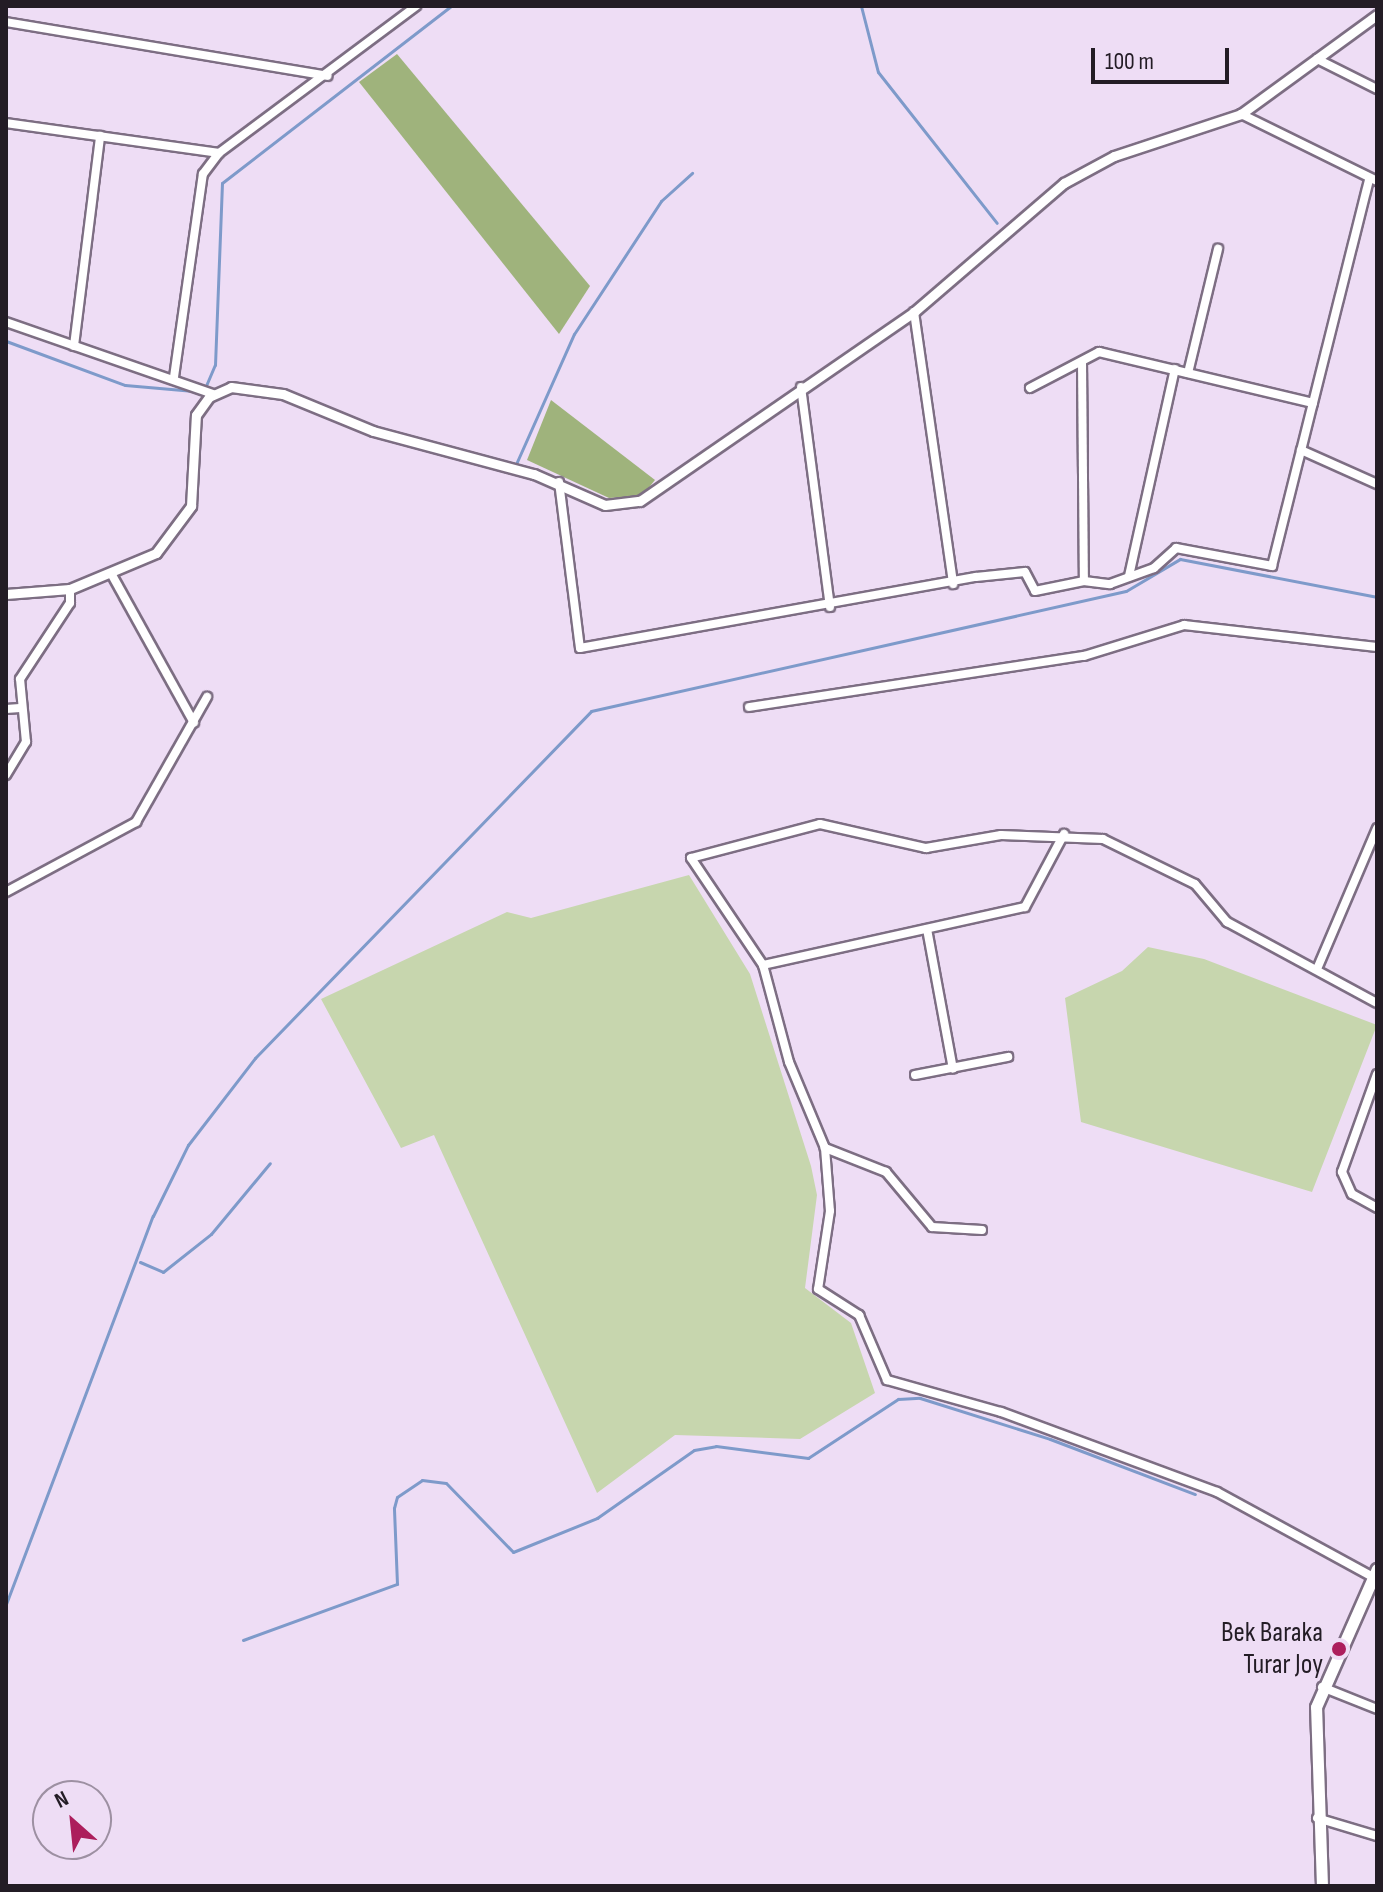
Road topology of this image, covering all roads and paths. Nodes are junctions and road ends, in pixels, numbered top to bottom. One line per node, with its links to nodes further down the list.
1 (416, 6): 5 (street)
2 (1377, 15): 4 (street)
3 (6, 22): 5 (street)
4 (1317, 59): 6 (street); 7 (street)
5 (327, 76): 10 (street)
6 (1377, 89)
7 (1241, 114): 11 (street); 13 (street)
8 (6, 123): 9 (street)
9 (100, 136): 10 (street); 15 (street)
10 (219, 153): 19 (street)
11 (1373, 180): 23 (street)
12 (1218, 249): 18 (street)
13 (914, 312): 20 (street); 30 (street)
14 (6, 322): 15 (street)
15 (74, 346): 19 (street)
16 (1082, 362): 17 (street); 21 (street); 29 (street)
17 (1175, 369): 18 (street); 28 (street)
18 (1188, 373): 23 (street)
19 (174, 377): 22 (street)
20 (801, 387): 25 (street); 33 (street)
21 (1030, 388)
22 (209, 389): 25 (street); 27 (street)
23 (1313, 403): 24 (street)
24 (1301, 450): 26 (street); 28 (street)
25 (559, 482): 33 (street)
26 (1377, 484)
27 (112, 575): 31 (street); 39 (street)
28 (1129, 576): 29 (street)
29 (1084, 581): 30 (street)
30 (953, 584): 33 (street)
31 (70, 589): 32 (street); 37 (street)
32 (6, 594)
33 (830, 607)
34 (1377, 647): 36 (street)
35 (207, 697): 39 (street)
36 (749, 707)
37 (20, 708): 38 (street); 40 (street)
38 (6, 709)
39 (194, 723): 43 (street)
40 (6, 775)
41 (1377, 828): 46 (street)
42 (1064, 834): 44 (street); 45 (street); 46 (street)
43 (6, 892)
44 (927, 929): 45 (street); 49 (street)
45 (763, 965): 52 (street)
46 (1317, 969): 47 (street)
47 (1377, 1003)
48 (1008, 1057): 49 (street)
49 (953, 1069): 51 (street)
50 (1377, 1074): 53 (street)
51 (915, 1075)
52 (825, 1148): 54 (street); 55 (street)
53 (1377, 1208)
54 (982, 1230)
55 (1375, 1573): 56 (main road)
56 (1321, 1687): 57 (street); 58 (main road)
57 (1377, 1709)
58 (1316, 1818): 59 (street); 60 (main road)
59 (1377, 1836)
60 (1322, 1886)

